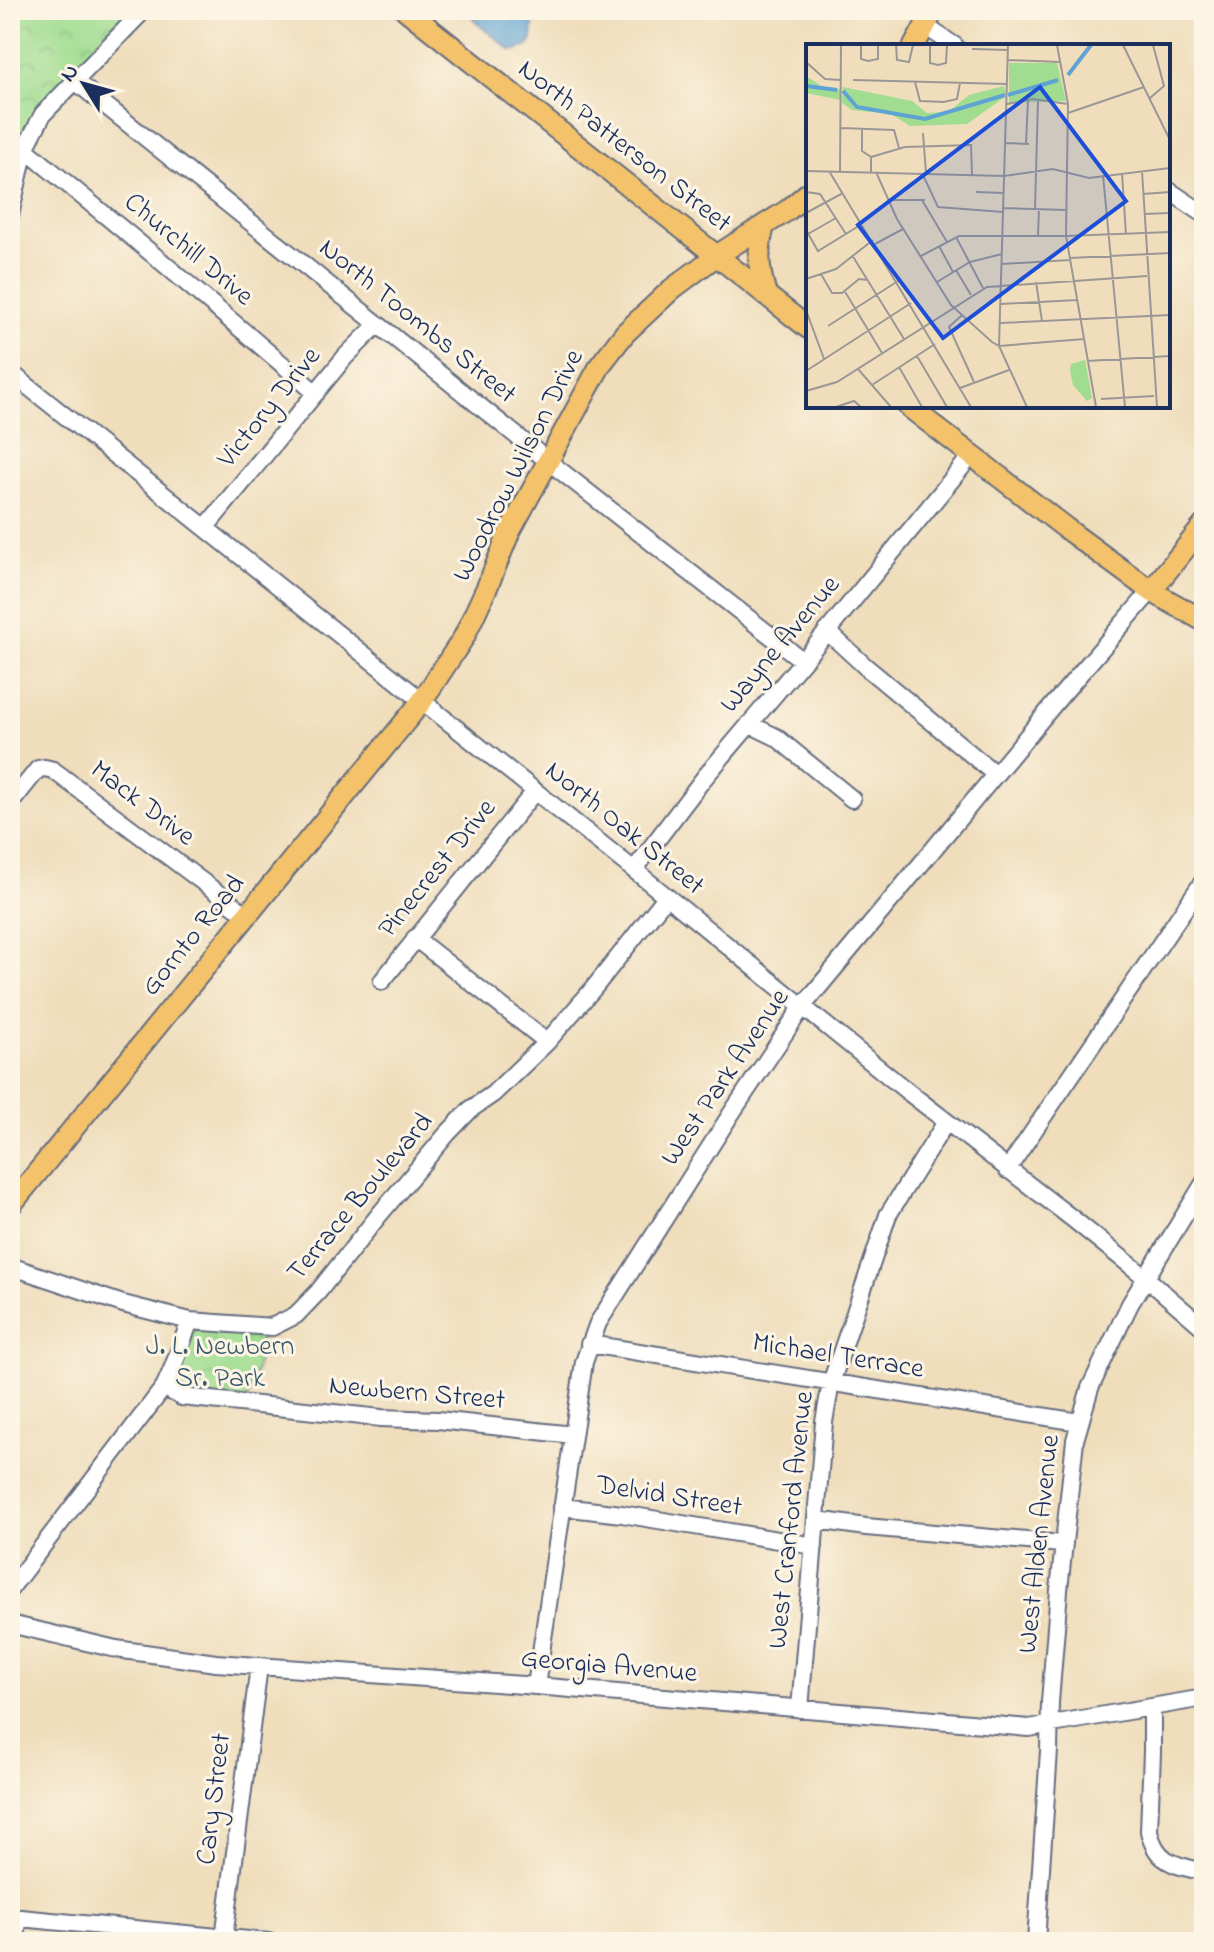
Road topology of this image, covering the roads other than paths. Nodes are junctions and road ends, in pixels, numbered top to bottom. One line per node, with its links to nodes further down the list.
1 (144, 10): 6 (street)
2 (406, 10): 13 (main road, North Patterson Street)
3 (929, 18): 4 (main road); 5 (street)
4 (915, 44)
5 (953, 44)
6 (75, 81): 7 (street); 15 (street, North Toombs Street)
7 (25, 149): 11 (street); 18 (street, Churchill Drive)
8 (1170, 191): 10 (street)
9 (806, 195): 12 (main road, Woodrow Wilson Drive)
10 (1204, 214)
11 (10, 215)
12 (764, 225): 13 (main road, Woodrow Wilson Drive); 14 (main road)
13 (716, 256): 14 (main road, North Patterson Street); 21 (main road, Woodrow Wilson Drive)
14 (766, 295): 16 (main road, North Patterson Street)
15 (378, 324): 18 (street, Victory Drive); 21 (street, North Toombs Street)
16 (806, 326)
17 (10, 372): 23 (street, North Oak Street)
18 (316, 393): 23 (street, Victory Drive)
19 (911, 408): 20 (main road)
20 (971, 456): 24 (main road); 26 (street, Wayne Avenue)
21 (548, 461): 27 (street, North Toombs Street); 28 (main road, Woodrow Wilson Drive)
22 (1204, 525): 24 (main road)
23 (206, 527): 28 (street, North Oak Street)
24 (1151, 591): 25 (main road); 30 (street, West Park Avenue)
25 (1204, 621)
26 (827, 631): 27 (street, Wayne Avenue); 30 (street)
27 (803, 661): 29 (street, Wayne Avenue)
28 (422, 701): 31 (street, North Oak Street); 37 (main road, Gornto Road)
29 (749, 724): 32 (street); 34 (street, Wayne Avenue)
30 (995, 774): 40 (street, West Park Avenue)
31 (535, 791): 34 (street, North Oak Street); 38 (street, Pinecrest Drive)
32 (852, 799)
33 (10, 804): 37 (street, Mack Drive)
34 (634, 870): 36 (street, North Oak Street)
35 (1204, 880): 43 (street)
36 (666, 897): 40 (street, North Oak Street); 41 (street, Terrace Boulevard)
37 (247, 915): 45 (main road, Gornto Road)
38 (415, 938): 39 (street, Pinecrest Drive); 41 (street)
39 (382, 981)
40 (803, 1006): 42 (street, North Oak Street); 50 (street, West Park Avenue)
41 (547, 1042): 48 (street, Terrace Boulevard)
42 (946, 1122): 43 (street, North Oak Street); 51 (street, West Cranford Avenue)
43 (1007, 1170): 47 (street, North Oak Street)
44 (1204, 1183): 47 (street, West Alden Avenue)
45 (10, 1206)
46 (10, 1266): 48 (street, Terrace Boulevard)
47 (1145, 1277): 49 (street, North Oak Street); 53 (street, West Alden Avenue)
48 (190, 1321): 52 (street)
49 (1204, 1328)
50 (589, 1344): 51 (street, Michael Terrace); 54 (street, West Park Avenue)
51 (831, 1383): 53 (street, Michael Terrace); 56 (street, West Cranford Avenue)
52 (164, 1387): 54 (street, Newbern Street); 59 (street)
53 (1079, 1422): 57 (street, West Alden Avenue)
54 (573, 1435): 55 (street, West Park Avenue)
55 (562, 1507): 58 (street, Delvid Street); 62 (street, West Park Avenue)
56 (817, 1520): 57 (street); 58 (street, West Cranford Avenue)
57 (1062, 1544): 66 (street, West Alden Avenue)
58 (814, 1546): 65 (street, West Cranford Avenue)
59 (10, 1589)
60 (10, 1624): 61 (street, Georgia Avenue)
61 (259, 1666): 62 (street, Georgia Avenue); 70 (street, Cary Street)
62 (536, 1686): 65 (street, Georgia Avenue)
63 (1204, 1698): 64 (street, Georgia Avenue)
64 (1152, 1707): 66 (street, Georgia Avenue); 67 (street)
65 (800, 1709): 66 (street, Georgia Avenue)
66 (1050, 1725): 73 (street, West Alden Avenue)
67 (1204, 1872)
68 (14, 1918): 69 (street); 71 (street)
69 (184, 1938): 70 (street)
70 (224, 1938): 72 (street)
71 (16, 1942)
72 (269, 1942)
73 (1036, 1942)

